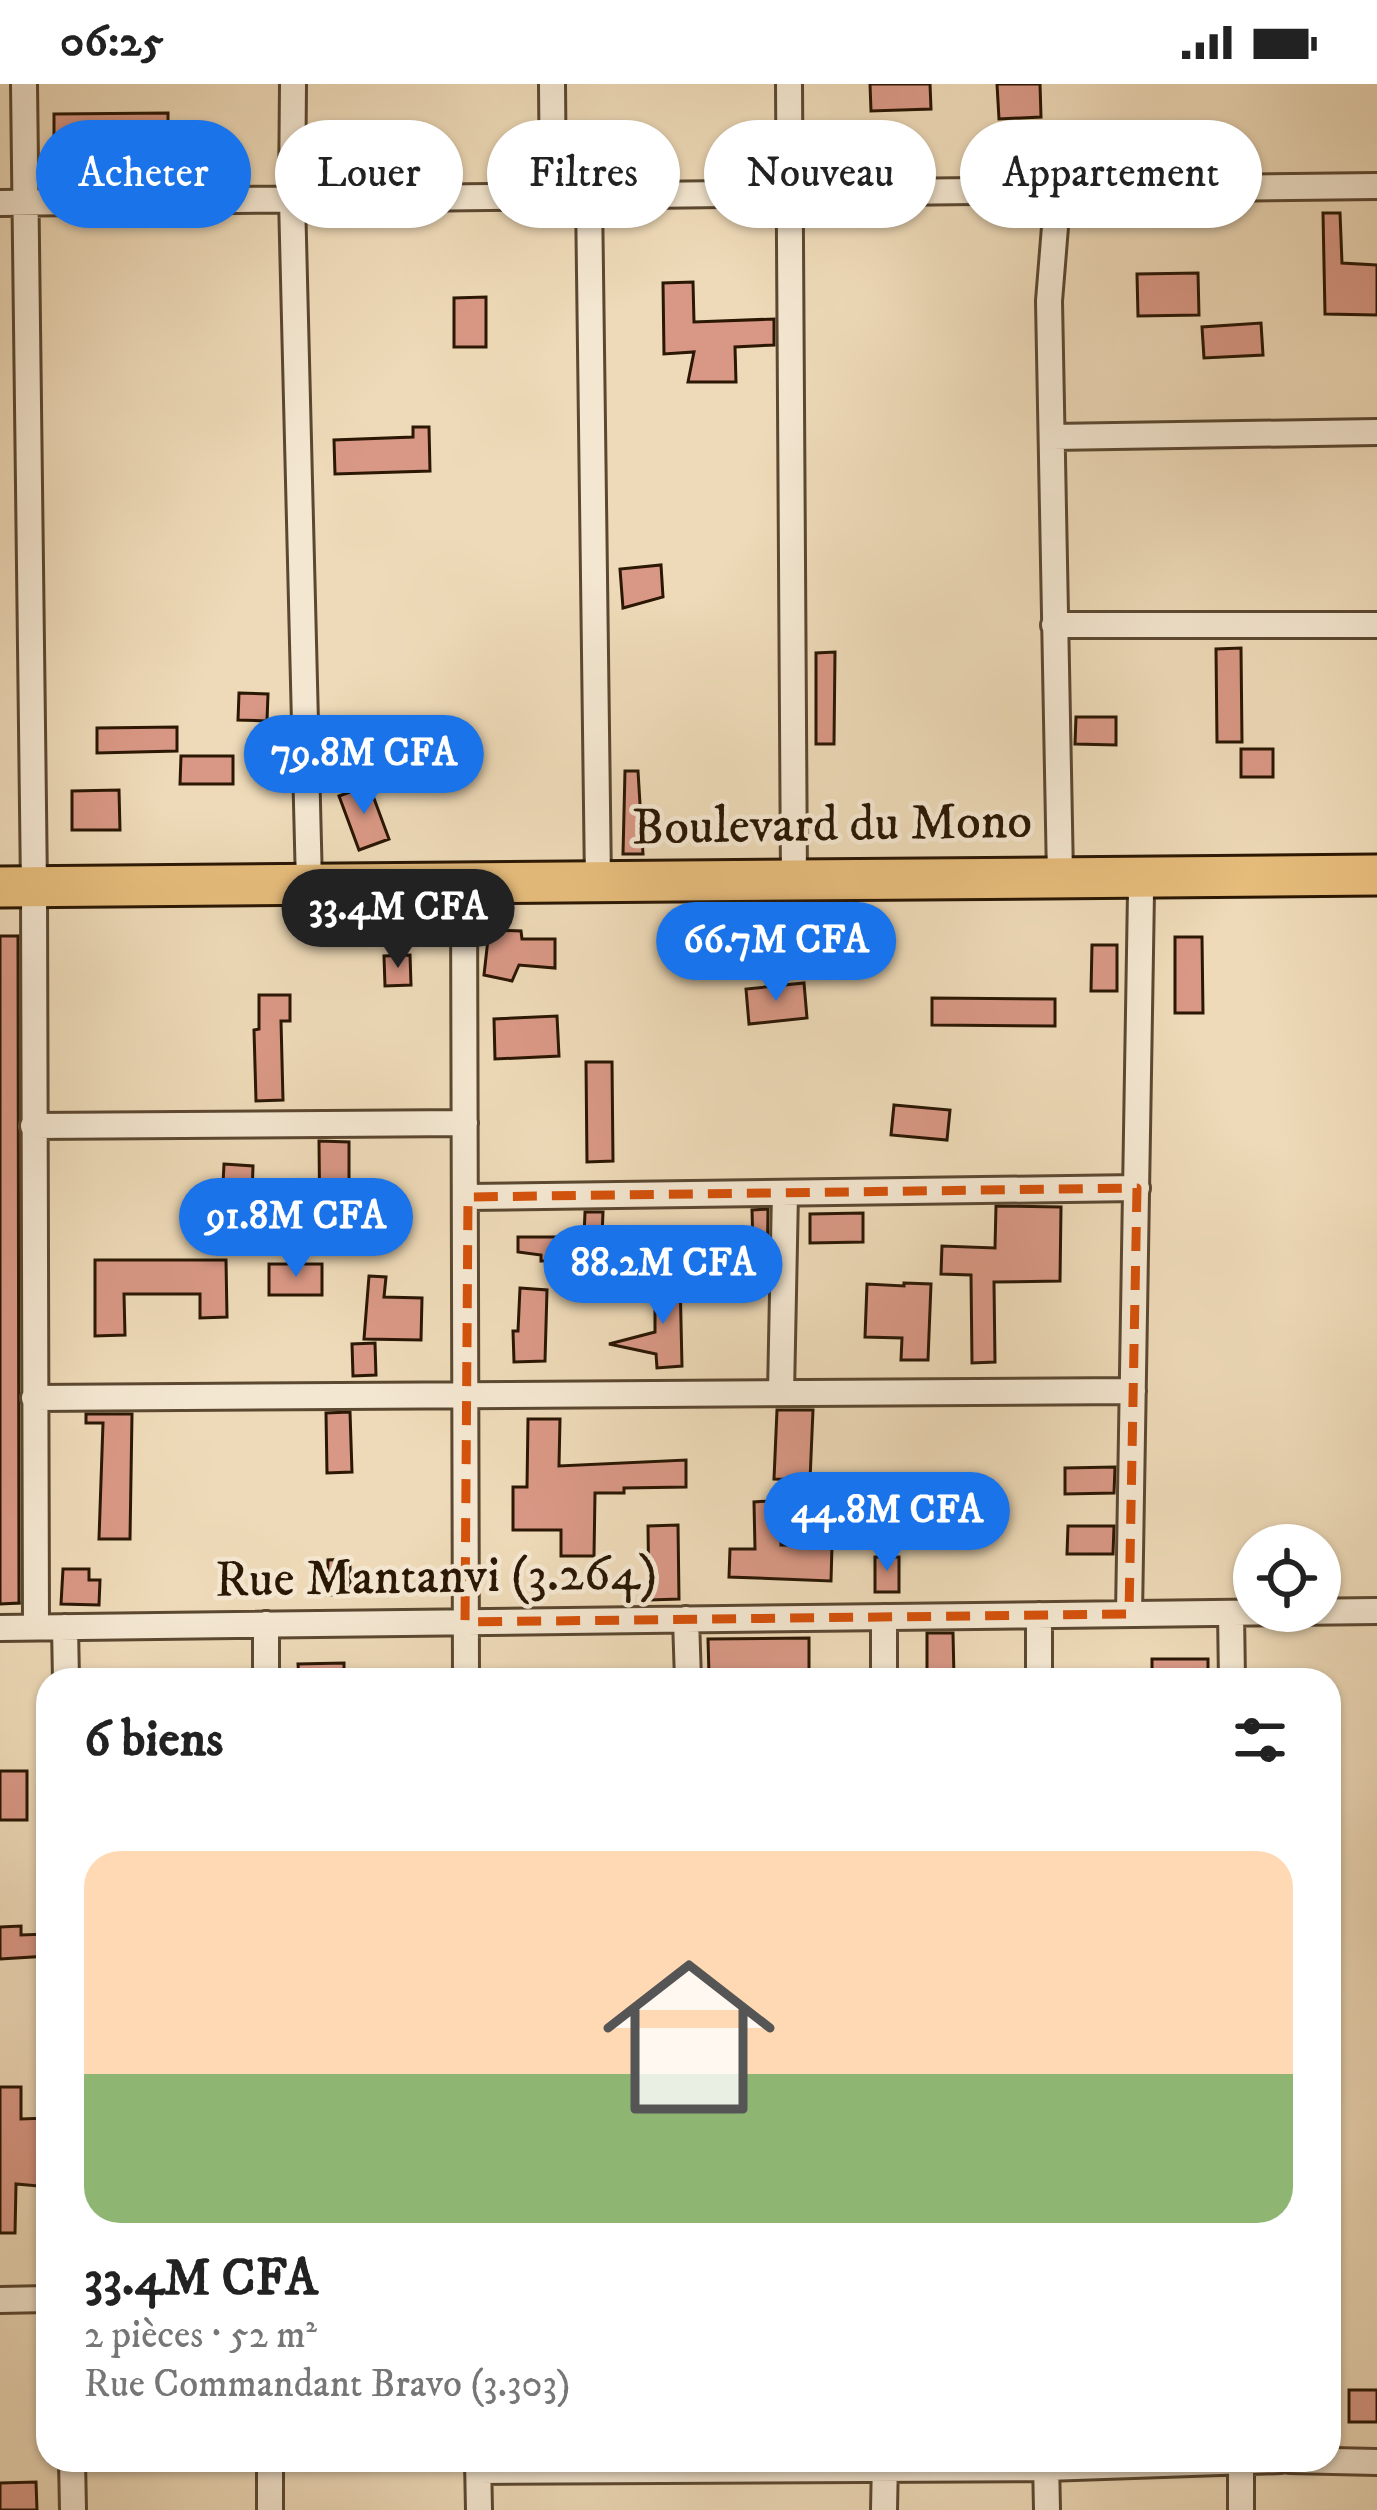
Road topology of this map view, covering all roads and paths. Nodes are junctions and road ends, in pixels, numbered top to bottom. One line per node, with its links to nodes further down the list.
1 (24, 84): 11 (street)
2 (293, 84): 5 (street)
3 (552, 84): 6 (street)
4 (789, 84): 7 (street)
5 (293, 120)
6 (553, 120)
7 (789, 120)
8 (1377, 186): 9 (street)
9 (1262, 187)
10 (275, 199): 11 (street)
11 (13, 203): 28 (street)
12 (293, 228): 24 (street)
13 (589, 228): 23 (street)
14 (790, 228): 22 (street)
15 (1055, 228): 17 (street)
16 (1377, 432): 17 (street)
17 (1052, 437): 18 (street)
18 (1054, 625): 19 (street); 21 (street)
19 (1377, 625)
20 (1377, 875): 25 (main road, Boulevard du Mono)
21 (1060, 876): 22 (main road, Boulevard du Mono); 25 (main road, Boulevard du Mono)
22 (794, 881): 23 (main road, Boulevard du Mono)
23 (598, 882): 26 (main road, Boulevard du Mono)
24 (309, 884): 26 (main road, Boulevard du Mono); 28 (main road, Boulevard du Mono)
25 (1133, 884): 26 (main road, Boulevard du Mono); 27 (main road, Boulevard du Mono); 31 (street)
26 (464, 891): 28 (main road, Boulevard du Mono); 29 (street)
27 (1377, 892)
28 (17, 895): 30 (street)
29 (465, 1123): 30 (street); 33 (street)
30 (33, 1126): 37 (street)
31 (1137, 1188): 32 (street); 34 (street)
32 (785, 1193): 33 (street); 35 (street)
33 (468, 1198): 36 (street)
34 (1133, 1391): 35 (street); 40 (street)
35 (782, 1393): 36 (street)
36 (468, 1395): 37 (street); 44 (street)
37 (34, 1398): 46 (street)
38 (1377, 1611): 39 (street, Rue Mantanvi (3.264))
39 (1231, 1613): 40 (street, Rue Mantanvi (3.264)); 55 (street)
40 (1129, 1614): 41 (street, Rue Mantanvi (3.264))
41 (1039, 1615): 42 (street, Rue Mantanvi (3.264)); 54 (street)
42 (884, 1617): 43 (street, Rue Mantanvi (3.264)); 53 (street)
43 (686, 1619): 44 (street, Rue Mantanvi (3.264)); 52 (street)
44 (466, 1622): 45 (street, Rue Mantanvi (3.264)); 51 (street)
45 (266, 1624): 47 (street, Rue Mantanvi (3.264)); 50 (street)
46 (36, 1627): 47 (street, Rue Mantanvi (3.264)); 48 (street, Rue Mantanvi (3.264))
47 (65, 1627): 49 (street)
48 (0, 1628)
49 (66, 1668)
50 (266, 1668)
51 (466, 1668)
52 (688, 1668)
53 (884, 1668)
54 (1039, 1668)
55 (1232, 1668)
56 (36, 2299): 57 (street)
57 (0, 2300)
58 (1341, 2461): 59 (street)
59 (1377, 2462)
60 (72, 2472): 66 (street)
61 (270, 2472): 67 (street)
62 (478, 2472): 68 (street)
63 (884, 2472): 69 (street)
64 (1046, 2472): 70 (street)
65 (1241, 2472): 71 (street)
66 (73, 2510)
67 (270, 2510)
68 (479, 2510)
69 (884, 2510)
70 (1047, 2510)
71 (1241, 2510)

